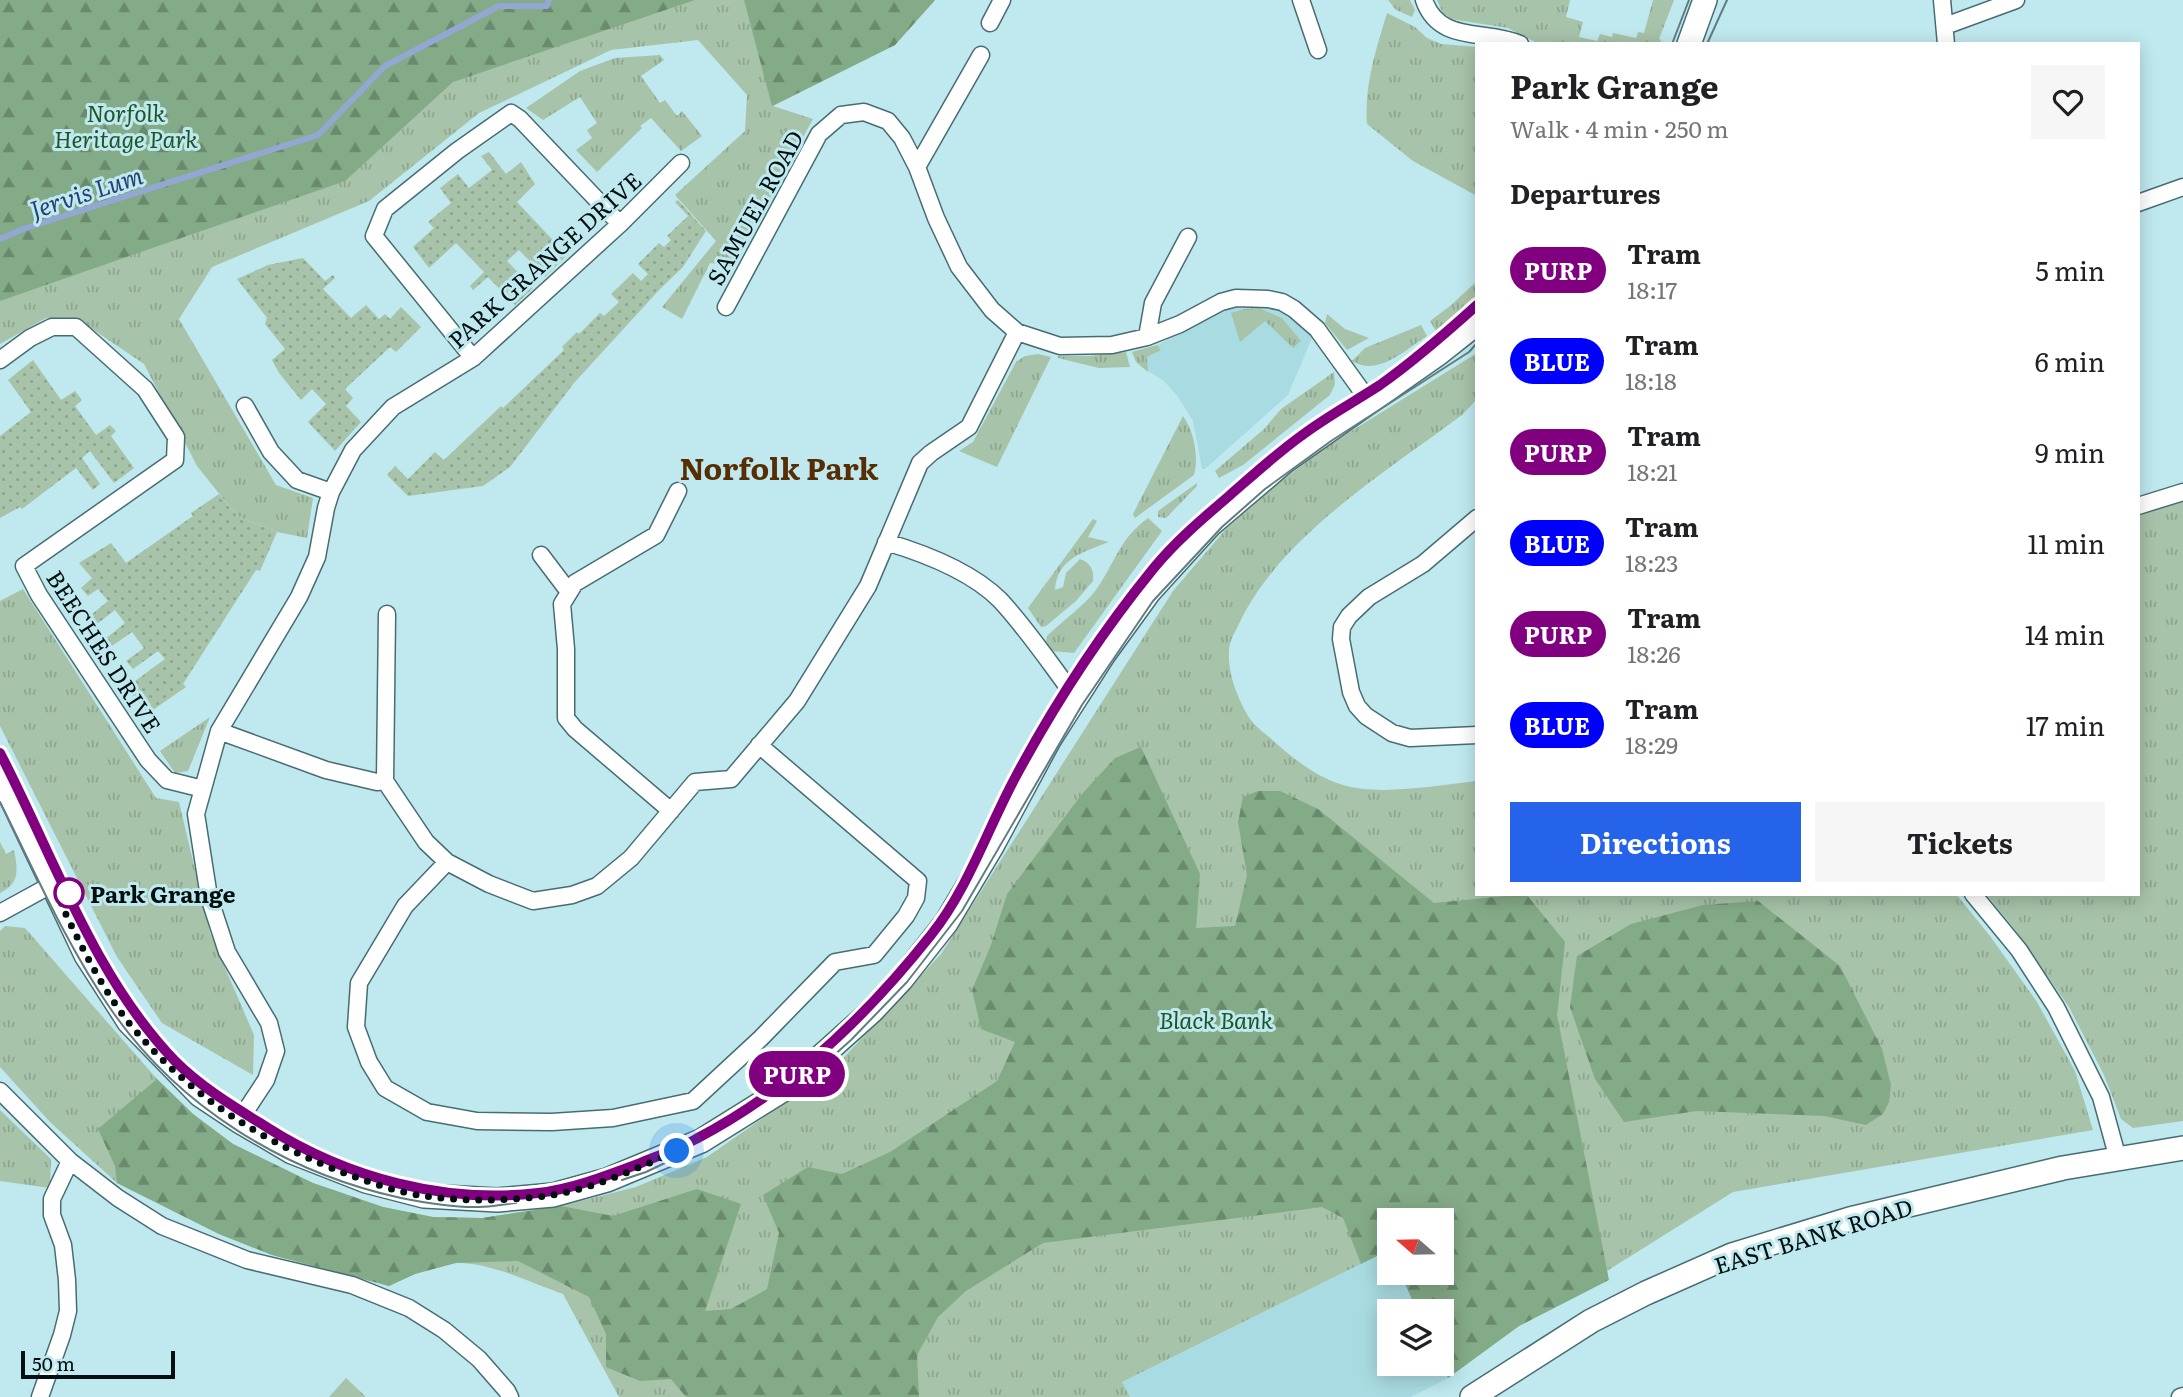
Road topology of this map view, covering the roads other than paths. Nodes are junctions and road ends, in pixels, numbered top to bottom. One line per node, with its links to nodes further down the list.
1 (1002, 0): 7 (street)
2 (1300, 0): 12 (street)
3 (1424, 0): 9 (street)
4 (1704, 0): 10 (street)
5 (1942, 0): 8 (street)
6 (2016, 0): 8 (street)
7 (990, 23)
8 (1945, 26): 11 (street)
9 (1513, 42)
10 (1690, 42)
11 (1946, 42)
12 (1318, 50)
13 (981, 55): 15 (street)
14 (681, 163): 18 (street, PARK GRANGE DRIVE)
15 (918, 167): 20 (street, SAMUEL ROAD); 22 (street, SAMUEL ROAD)
16 (2183, 187): 17 (street)
17 (2140, 202)
18 (620, 224): 24 (street, PARK GRANGE DRIVE); 24 (street)
19 (1188, 237): 23 (street)
20 (726, 307)
21 (1475, 325): 26 (street)
22 (1017, 332): 23 (street, SAMUEL ROAD); 33 (street)
23 (1147, 337): 26 (street, SAMUEL ROAD)
24 (473, 358): 29 (street, PARK GRANGE DRIVE)
25 (0, 360): 43 (street, BEECHES DRIVE)
26 (1369, 401): 37 (street)
27 (245, 407): 29 (street)
28 (678, 491): 35 (street)
29 (331, 492): 38 (street, PARK GRANGE DRIVE)
30 (2183, 492): 31 (street)
31 (2140, 505)
32 (1475, 520): 39 (street)
33 (886, 542): 37 (street); 40 (street)
34 (541, 555): 35 (street)
35 (569, 592): 44 (street)
36 (387, 614): 42 (street)
37 (1076, 698): 50 (street)
38 (219, 732): 42 (street); 43 (street, PARK GRANGE DRIVE)
39 (1475, 735)
40 (759, 745): 44 (street); 45 (street)
41 (0, 774): 46 (street)
42 (385, 781): 45 (street)
43 (203, 789): 50 (street, PARK GRANGE DRIVE)
44 (671, 811): 45 (street)
45 (447, 862)
46 (51, 885): 48 (street); 50 (street)
47 (1975, 896): 52 (street)
48 (0, 913)
49 (0, 1091): 53 (street)
50 (239, 1121)
51 (2183, 1148): 52 (street, EAST BANK ROAD)
52 (2118, 1159): 56 (street, EAST BANK ROAD)
53 (69, 1161): 54 (street); 55 (street)
54 (40, 1397)
55 (510, 1397)
56 (1472, 1397)

